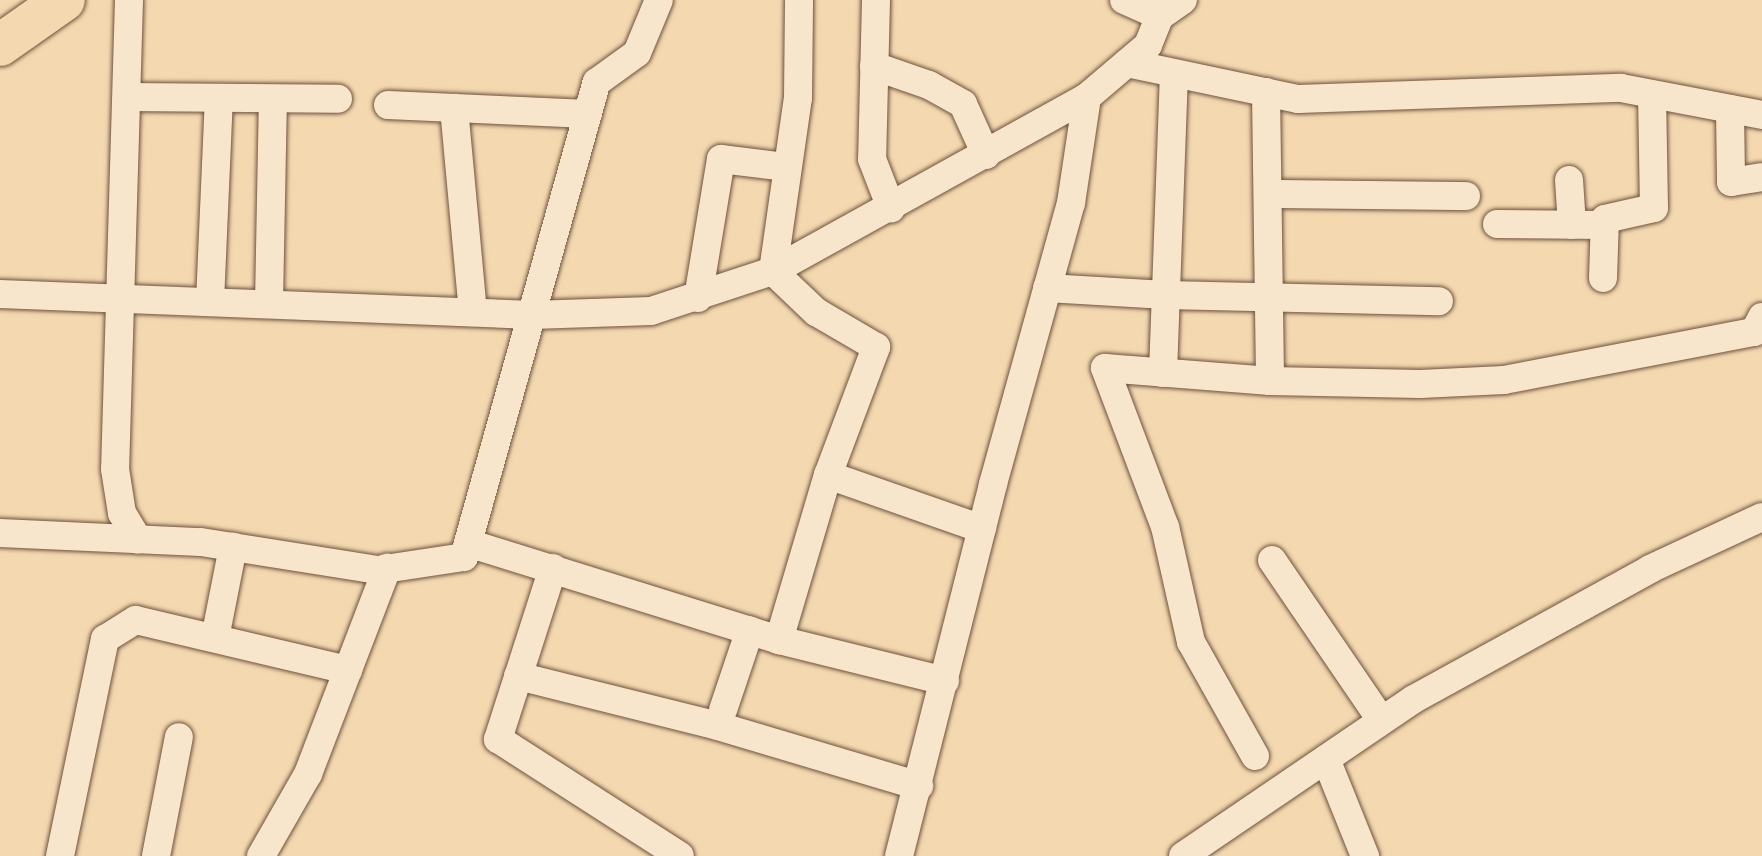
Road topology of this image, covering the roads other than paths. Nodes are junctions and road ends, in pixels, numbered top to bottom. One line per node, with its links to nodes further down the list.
1 (64, 0): 8 (main road)
2 (129, 0): 14 (street)
3 (659, 0): 22 (street)
4 (799, 0): 25 (street)
5 (876, 0): 10 (street)
6 (1124, 0): 7 (street)
7 (1171, 8): 9 (street)
8 (0, 44)
9 (1128, 63): 11 (street); 16 (street)
10 (874, 66): 24 (street); 30 (street)
11 (1174, 74): 12 (street); 38 (street)
12 (1266, 92): 13 (street); 28 (street)
13 (1652, 94): 21 (street); 33 (street)
14 (127, 97): 15 (street); 41 (street)
15 (219, 98): 17 (street); 43 (street)
16 (1087, 98): 24 (street); 36 (street)
17 (274, 99): 18 (street); 44 (street)
18 (338, 100)
19 (388, 105): 20 (street)
20 (454, 108): 22 (street); 45 (street)
21 (1730, 109): 23 (street); 26 (street)
22 (588, 114): 46 (street)
23 (1762, 114)
24 (986, 155): 30 (street)
25 (785, 167): 34 (street); 39 (street)
26 (1762, 177)
27 (1568, 180): 32 (street)
28 (1268, 194): 29 (street); 40 (street)
29 (1466, 196)
30 (891, 208): 34 (street)
31 (1498, 224): 32 (street)
32 (1572, 225): 33 (street)
33 (1604, 225): 35 (street)
34 (773, 271): 39 (street); 50 (street)
35 (1603, 278)
36 (1047, 288): 38 (street); 52 (street)
37 (0, 294): 41 (street)
38 (1166, 295): 40 (street); 48 (street)
39 (698, 298): 46 (street)
40 (1269, 298): 42 (street); 49 (street)
41 (122, 299): 43 (street); 54 (street)
42 (1440, 301)
43 (210, 302): 44 (street)
44 (269, 304): 45 (street)
45 (473, 312): 46 (street)
46 (532, 315): 55 (street)
47 (1762, 317): 49 (street)
48 (1162, 372): 49 (street); 69 (street)
49 (1270, 381)
50 (828, 475): 52 (street); 62 (street)
51 (1762, 517): 67 (street)
52 (982, 529): 65 (street)
53 (0, 534): 54 (street)
54 (138, 540): 56 (street)
55 (468, 543): 58 (street); 59 (street)
56 (233, 547): 58 (street); 61 (street)
57 (1272, 560): 67 (street)
58 (387, 568): 63 (street)
59 (553, 568): 60 (street); 64 (street)
60 (750, 630): 62 (street); 66 (street)
61 (215, 638): 63 (street); 72 (street)
62 (779, 640): 65 (street)
63 (348, 670): 74 (street)
64 (518, 676): 71 (street); 75 (street)
65 (945, 681): 71 (street)
66 (722, 710)
67 (1381, 720): 70 (street)
68 (180, 737): 73 (street)
69 (1256, 756)
70 (1326, 759): 77 (street); 78 (street)
71 (919, 786): 76 (street)
72 (60, 856)
73 (156, 856)
74 (261, 856)
75 (680, 856)
76 (899, 856)
77 (1182, 856)
78 (1365, 856)

